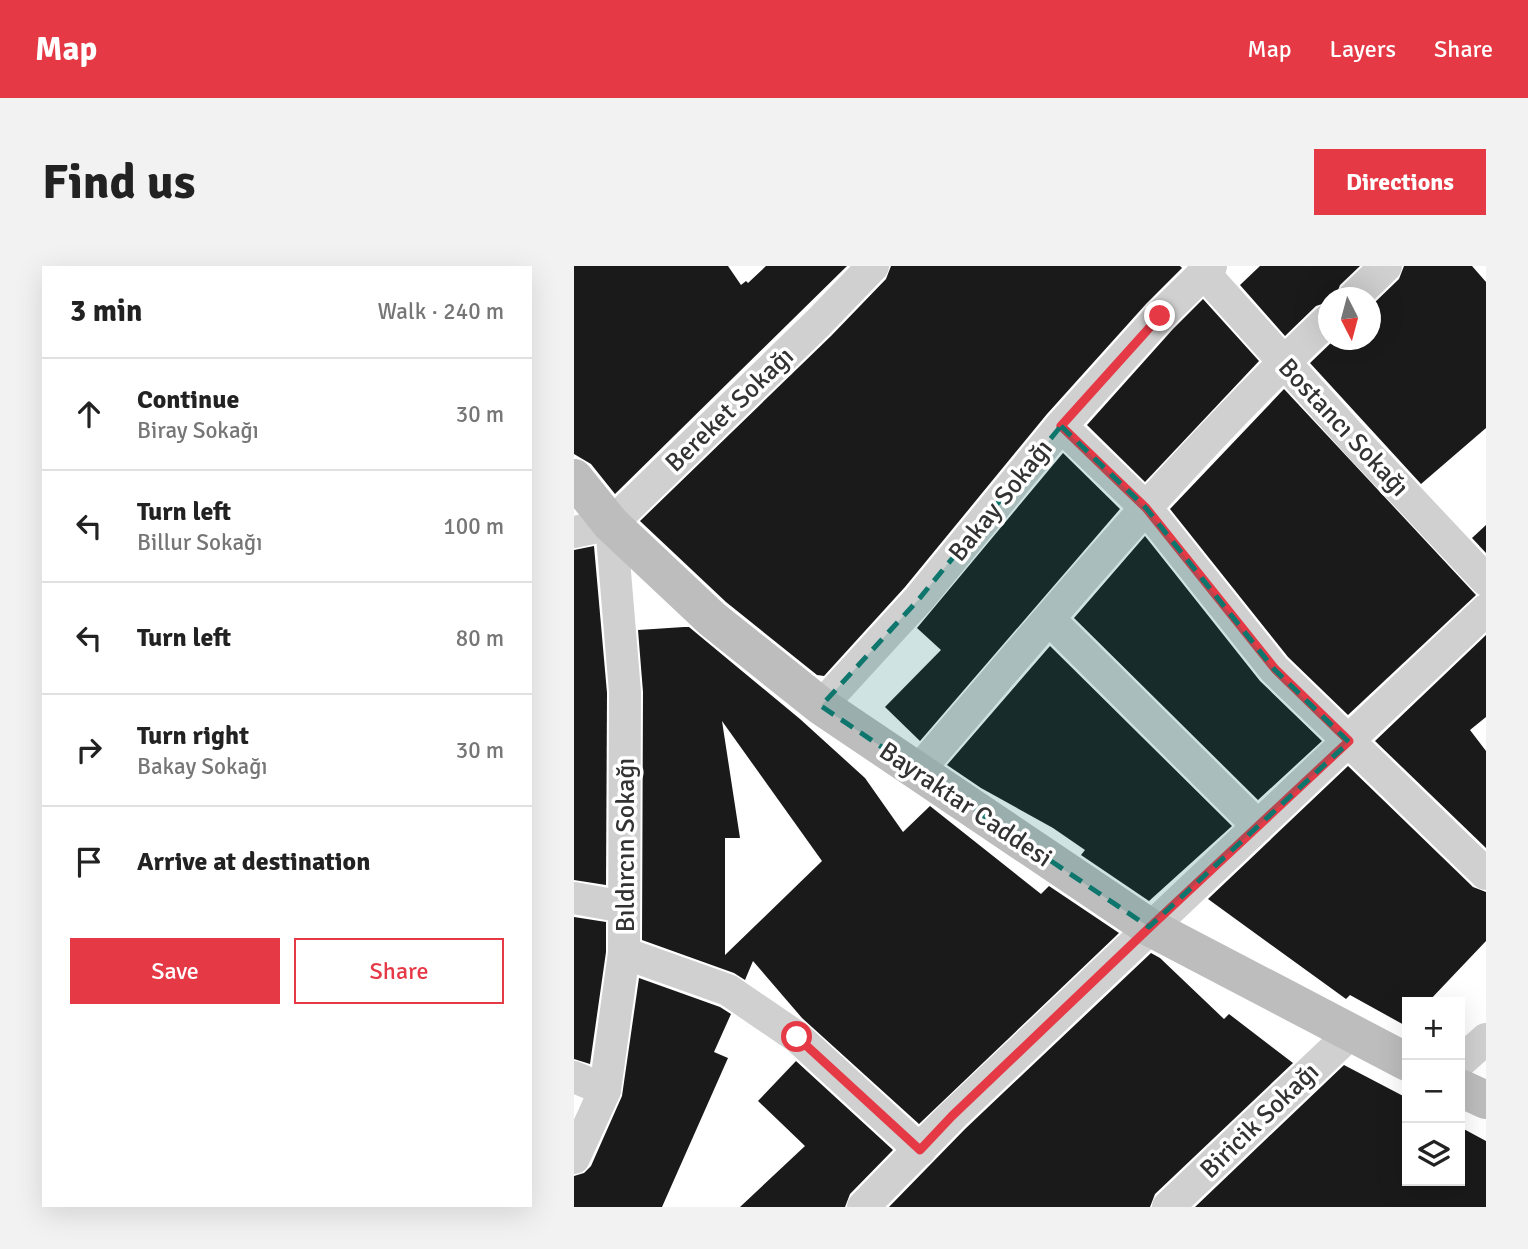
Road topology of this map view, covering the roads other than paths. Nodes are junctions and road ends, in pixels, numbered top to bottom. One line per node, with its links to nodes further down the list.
1 (873, 266): 10 (street, Bereket Sokağı)
2 (1386, 266): 4 (street)
3 (1207, 269): 6 (street, Bostancı Sokağı); 7 (street, Bakay Sokağı)
4 (1364, 287)
5 (1318, 330): 6 (street)
6 (1284, 362): 9 (street); 12 (street, Bostancı Sokağı)
7 (1061, 426): 9 (street); 15 (street, Bakay Sokağı)
8 (574, 478): 10 (street, Bayraktar Caddesi)
9 (1146, 508): 14 (street); 16 (street)
10 (611, 524): 11 (street); 15 (street, Bayraktar Caddesi); 21 (street, Bıldırcın Sokağı)
11 (574, 532)
12 (1486, 580)
13 (1486, 610): 16 (street)
14 (1049, 619): 17 (street); 18 (street)
15 (821, 706): 17 (street, Bayraktar Caddesi)
16 (1349, 741): 18 (street); 19 (street)
17 (917, 772): 22 (street, Bayraktar Caddesi)
18 (1258, 826): 22 (street)
19 (1486, 874)
20 (574, 898): 21 (street)
21 (624, 907): 23 (street, Bıldırcın Sokağı)
22 (1150, 927): 24 (street, Bayraktar Caddesi); 32 (street)
23 (624, 953): 29 (street, Bıldırcın Sokağı); 32 (street)
24 (1350, 1034): 26 (street, Bayraktar Caddesi); 35 (street, Biricik Sokağı)
25 (1486, 1039): 27 (street)
26 (1403, 1060)
27 (1462, 1060)
28 (574, 1077): 29 (street)
29 (605, 1090): 33 (street, Bıldırcın Sokağı)
30 (1465, 1090): 31 (street)
31 (1486, 1100)
32 (920, 1150): 34 (street)
33 (574, 1158)
34 (863, 1207)
35 (1168, 1207)

